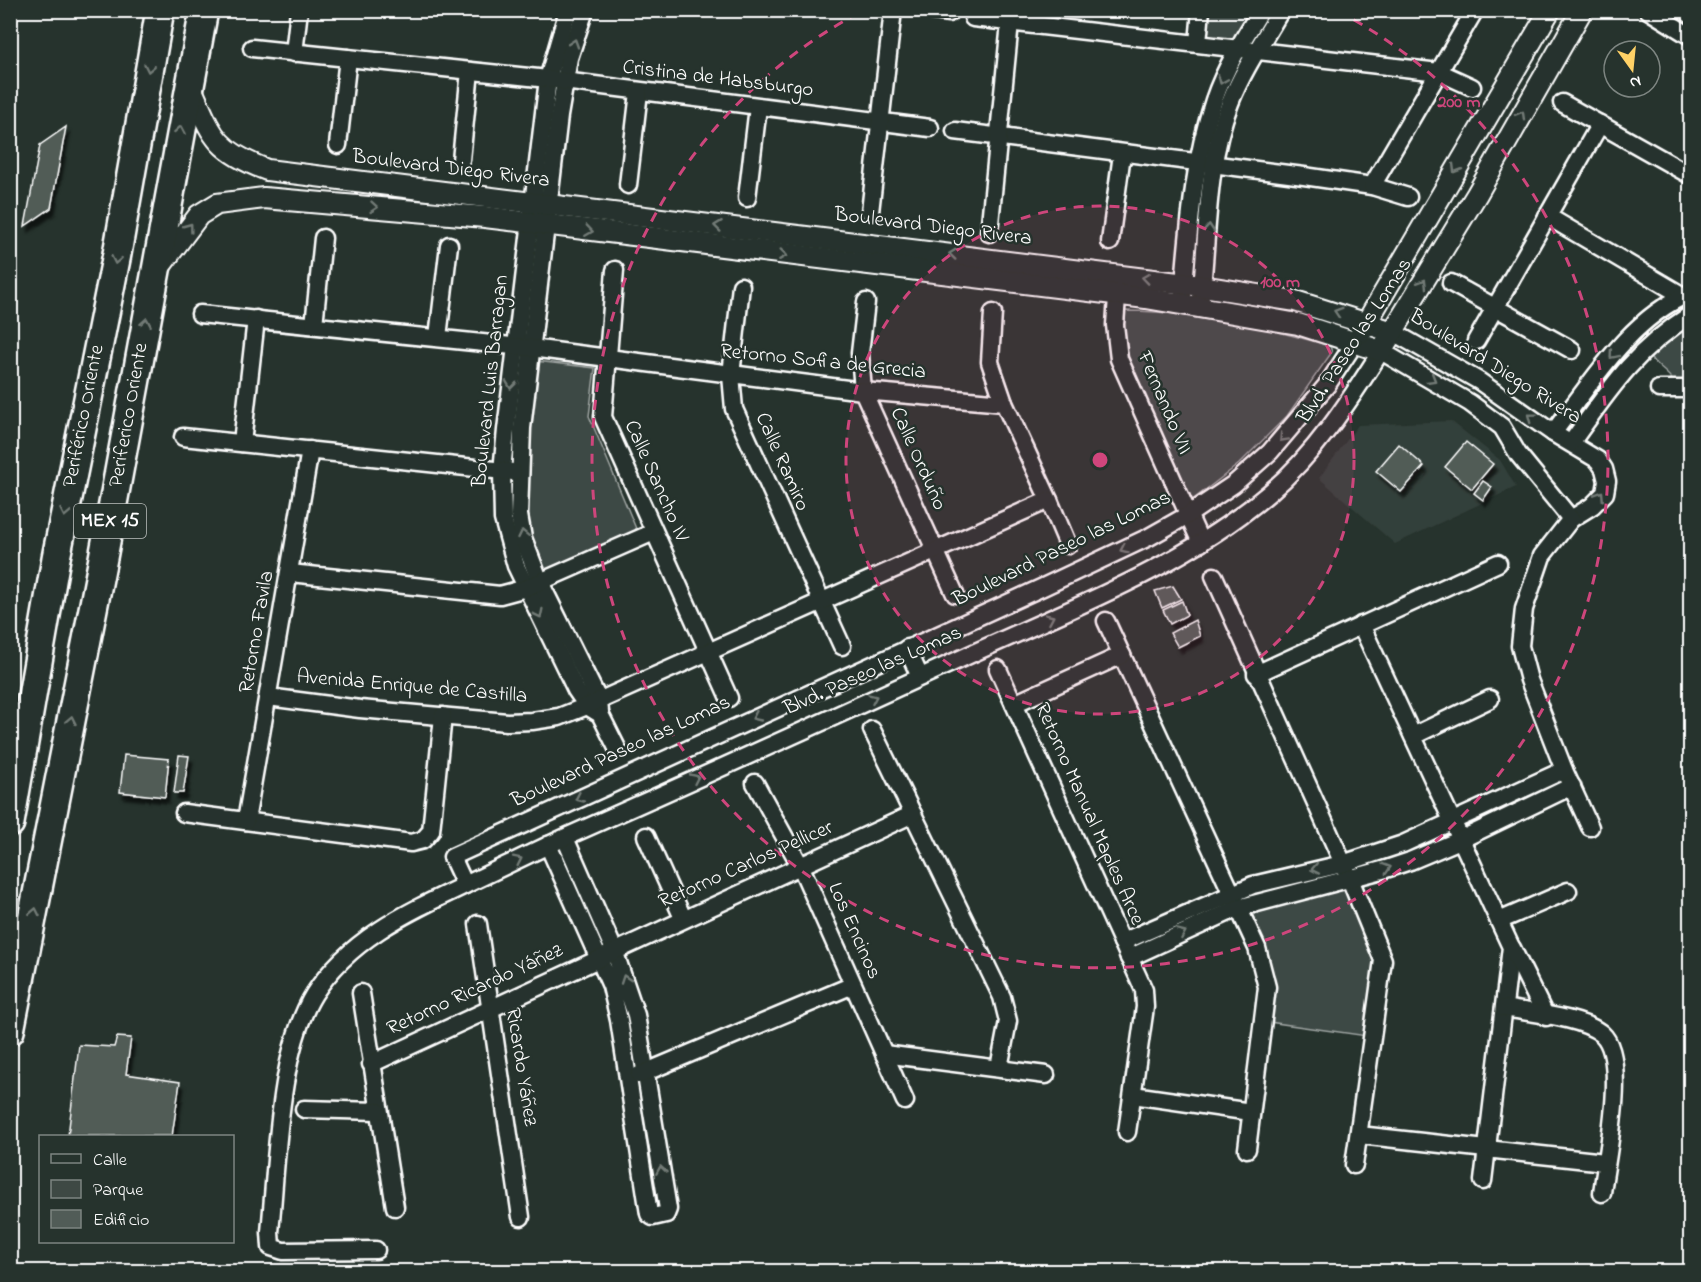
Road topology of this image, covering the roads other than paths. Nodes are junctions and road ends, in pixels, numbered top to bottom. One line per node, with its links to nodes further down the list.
1 (160, 10): 142 (highway, Periférico Oriente / MEX 15, one-way to 142)
2 (204, 10): 28 (highway, Periferico Oriente / MEX 15)
3 (299, 10): 23 (street)
4 (568, 10): 27 (street)
5 (585, 10): 27 (street, one-way to 5)
6 (893, 10): 34 (street)
7 (927, 10): 15 (street)
8 (1201, 10): 19 (street)
9 (1260, 10): 21 (street)
10 (1281, 10): 22 (street)
11 (1475, 10): 26 (street)
12 (1550, 10): 78 (street, Boulevard Paseo las Lomas, one-way to 78)
13 (1582, 10): 80 (street, Blvd. Paseo las Lomas, one-way to 13)
14 (1655, 12): 18 (street)
15 (949, 14)
16 (1011, 16): 17 (street); 19 (street); 38 (street)
17 (973, 18)
18 (1690, 36)
19 (1198, 44): 21 (street)
20 (252, 48): 23 (street, Cristina de Habsburgo)
21 (1238, 49): 22 (street); 44 (street, one-way to 44)
22 (1257, 51): 26 (street); 45 (street)
23 (294, 53): 24 (street, Cristina de Habsburgo)
24 (348, 58): 25 (street, Cristina de Habsburgo); 39 (street)
25 (470, 71): 27 (street, Cristina de Habsburgo); 42 (street)
26 (1439, 72): 29 (street); 49 (street)
27 (556, 80): 30 (street, Cristina de Habsburgo); 33 (street)
28 (189, 84): 46 (street, Boulevard Diego Rivera); 64 (highway, Periferico Oriente / MEX 15, one-way to 28)
29 (1472, 87)
30 (639, 92): 32 (street, Cristina de Habsburgo); 48 (street)
31 (1562, 103): 35 (street)
32 (758, 107): 34 (street, Cristina de Habsburgo); 52 (street)
33 (551, 115): 41 (street); 43 (street)
34 (882, 121): 36 (street, Cristina de Habsburgo); 54 (street)
35 (1600, 124): 47 (street); 55 (street)
36 (930, 128)
37 (955, 131): 38 (street)
38 (998, 136): 40 (street); 57 (street)
39 (338, 145)
40 (1122, 154): 44 (street); 60 (street)
41 (537, 158): 43 (street); 53 (street)
42 (461, 160)
43 (554, 160): 53 (street)
44 (1198, 163): 45 (street); 67 (street)
45 (1215, 165): 49 (street); 67 (street, one-way to 45)
46 (267, 170): 51 (street); 53 (street, Boulevard Diego Rivera)
47 (1690, 175)
48 (628, 185)
49 (1372, 186): 50 (street)
50 (1408, 197)
51 (264, 198): 56 (street, Boulevard Diego Rivera, one-way to 56); 64 (street, Boulevard Diego Rivera, one-way to 51)
52 (747, 198)
53 (541, 203): 56 (street, Boulevard Luis Barragan); 59 (street, Boulevard Diego Rivera, one-way to 53)
54 (870, 213)
55 (1547, 216): 70 (street); 73 (street)
56 (539, 223): 62 (street, Boulevard Diego Rivera, one-way to 62); 85 (street, Boulevard Luis Barragan)
57 (989, 233)
58 (323, 238): 79 (street)
59 (848, 241): 62 (street); 65 (street, Boulevard Diego Rivera, one-way to 59)
60 (1110, 242)
61 (449, 245): 82 (street)
62 (845, 263): 69 (street, Boulevard Diego Rivera)
63 (615, 270): 89 (street, Calle Sancho IV)
64 (154, 274): 168 (highway, Periferico Oriente / MEX 15, one-way to 64)
65 (1119, 275): 67 (street, Boulevard Diego Rivera, one-way to 65); 69 (street, Fernando VII)
66 (1451, 284): 73 (street)
67 (1193, 285): 72 (street); 78 (street, Boulevard Diego Rivera, one-way to 67)
68 (741, 286): 90 (street, Calle Ramiro)
69 (1116, 295): 72 (street, Boulevard Diego Rivera); 104 (street, Fernando VII)
70 (1689, 296): 81 (street)
71 (866, 302): 94 (street, Calle Orduño)
72 (1191, 305): 83 (street, Boulevard Diego Rivera)
73 (1495, 307): 84 (street); 86 (street)
74 (200, 314): 77 (street, Retorno Sofia de Grecia)
75 (993, 314): 96 (street)
76 (1690, 315): 87 (street)
77 (256, 319): 79 (street, Retorno Sofia de Grecia); 100 (street)
78 (1367, 322): 80 (street, Boulevard Diego Rivera); 83 (street, Boulevard Paseo las Lomas)
79 (314, 325): 82 (street, Retorno Sofia de Grecia)
80 (1393, 332): 88 (street, Blvd. Paseo las Lomas); 97 (street, Boulevard Diego Rivera, one-way to 80)
81 (1630, 336): 87 (street); 91 (street, one-way to 91)
82 (438, 337): 85 (street, Retorno Sofia de Grecia)
83 (1356, 341): 88 (street, Boulevard Diego Rivera); 104 (street, Boulevard Paseo las Lomas, one-way to 104)
84 (1476, 341)
85 (523, 347): 89 (street, Retorno Sofia de Grecia); 102 (street, Boulevard Luis Barragan)
86 (1572, 350)
87 (1643, 350): 95 (street)
88 (1381, 351): 105 (street, Boulevard Diego Rivera, one-way to 105); 107 (street, Blvd. Paseo las Lomas)
89 (606, 357): 90 (street, Retorno Sofia de Grecia); 106 (street, Calle Sancho IV)
90 (731, 375): 94 (street, Retorno Sofia de Grecia); 115 (street, Calle Ramiro)
91 (1592, 382): 95 (street); 97 (street)
92 (1659, 388): 93 (street)
93 (1690, 390)
94 (863, 391): 96 (street, Retorno Sofia de Grecia); 109 (street, Calle Orduño)
95 (1606, 393): 99 (street)
96 (1004, 403): 103 (street)
97 (1553, 433): 99 (street, Boulevard Diego Rivera)
98 (183, 437): 100 (street)
99 (1570, 442): 105 (street, Boulevard Diego Rivera, one-way to 99)
100 (242, 443): 101 (street)
101 (310, 450): 102 (street); 111 (street, Retorno Favila)
102 (510, 472): 113 (street, Boulevard Luis Barragan)
103 (1049, 500): 108 (street); 109 (street)
104 (1188, 515): 107 (street, Fernando VII); 119 (street, Boulevard Paseo las Lomas, one-way to 119)
105 (1571, 519): 134 (street, Boulevard Diego Rivera)
106 (654, 532): 113 (street); 120 (street, Calle Sancho IV)
107 (1201, 543): 124 (street, Blvd. Paseo las Lomas, one-way to 107)
108 (1068, 545)
109 (935, 551): 114 (street, Calle Orduño); 115 (street)
110 (1498, 562): 117 (street)
111 (290, 573): 113 (street); 125 (street, Retorno Favila)
112 (1214, 576): 123 (street)
113 (533, 585): 129 (street, Boulevard Luis Barragan)
114 (955, 594)
115 (822, 602): 118 (street, Calle Ramiro); 120 (street)
116 (1106, 621): 121 (street)
117 (1361, 625): 123 (street); 132 (street)
118 (842, 646)
119 (907, 648): 124 (street); 152 (street, Boulevard Paseo las Lomas, one-way to 152)
120 (709, 653): 126 (street, Calle Sancho IV); 129 (street)
121 (1122, 655): 128 (street, Retorno Manual Maples Arce); 154 (street)
122 (998, 669): 128 (street, Retorno Manual Maples Arce)
123 (1256, 674): 150 (street)
124 (920, 677): 146 (street, Blvd. Paseo las Lomas, one-way to 124)
125 (268, 697): 130 (street, Avenida Enrique de Castilla); 141 (street, Retorno Favila)
126 (729, 698)
127 (1490, 699): 132 (street)
128 (1014, 704): 161 (street, Retorno Manual Maples Arce)
129 (595, 707): 130 (street, Avenida Enrique de Castilla); 133 (street)
130 (443, 716): 141 (street)
131 (872, 730): 140 (street)
132 (1413, 736): 143 (street)
133 (618, 750)
134 (1564, 770): 136 (street, Boulevard Diego Rivera); 137 (street)
135 (755, 783): 149 (street, Los Encinos)
136 (1572, 786): 137 (street); 144 (street, Boulevard Diego Rivera)
137 (1536, 793): 138 (street)
138 (1495, 812): 143 (street); 147 (street)
139 (184, 813): 141 (street)
140 (913, 814): 149 (street, Retorno Carlos Pellicer); 171 (street)
141 (246, 822)
142 (10, 823)
143 (1452, 823): 147 (street); 150 (street)
144 (1590, 827)
145 (646, 836): 155 (street)
146 (565, 838): 148 (street, Blvd. Paseo las Lomas); 151 (street)
147 (1460, 840): 150 (street, one-way to 147); 156 (street)
148 (548, 845): 151 (street); 152 (street, Blvd. Paseo las Lomas, one-way to 148)
149 (800, 865): 155 (street, Retorno Carlos Pellicer); 163 (street, Los Encinos)
150 (1346, 871): 154 (street); 181 (street)
151 (574, 883): 157 (street)
152 (465, 885): 190 (street, Blvd. Paseo las Lomas)
153 (1568, 891): 156 (street)
154 (1235, 900): 161 (street); 179 (street)
155 (683, 918): 160 (street, Retorno Carlos Pellicer)
156 (1499, 921): 159 (street)
157 (592, 923): 160 (street); 162 (street)
158 (478, 924): 166 (street, Ricardo Yáñez)
159 (1511, 947): 165 (street); 167 (street)
160 (614, 950): 162 (street, Retorno Carlos Pellicer); 172 (street, one-way to 160)
161 (1126, 950): 175 (street, Retorno Manual Maples Arce)
162 (598, 957): 166 (street, Retorno Ricardo Yáñez); 174 (street)
163 (854, 985): 169 (street, Los Encinos); 172 (street)
164 (361, 993): 170 (street, Retorno Ricardo Yáñez)
165 (1504, 1008): 167 (street); 183 (street)
166 (489, 1010): 170 (street, Retorno Ricardo Yáñez); 189 (street, Ricardo Yáñez)
167 (1546, 1017): 184 (street)
168 (10, 1031)
169 (884, 1054): 171 (street); 176 (street, Los Encinos)
170 (371, 1064): 178 (street, Retorno Ricardo Yáñez)
171 (999, 1068): 173 (street)
172 (647, 1072): 174 (street); 174 (street, one-way to 172)
173 (1046, 1076)
174 (628, 1078)
175 (1133, 1095): 179 (street); 180 (street, Retorno Manual Maples Arce)
176 (904, 1101)
177 (304, 1109): 178 (street)
178 (378, 1111): 188 (street, Retorno Ricardo Yáñez)
179 (1251, 1112): 182 (street)
180 (1127, 1132)
181 (1359, 1135): 183 (street); 185 (street)
182 (1247, 1149)
183 (1486, 1150): 184 (street); 186 (street)
184 (1605, 1162): 187 (street)
185 (1354, 1165)
186 (1483, 1181)
187 (1602, 1193)
188 (394, 1207)
189 (520, 1217)
190 (376, 1251)

